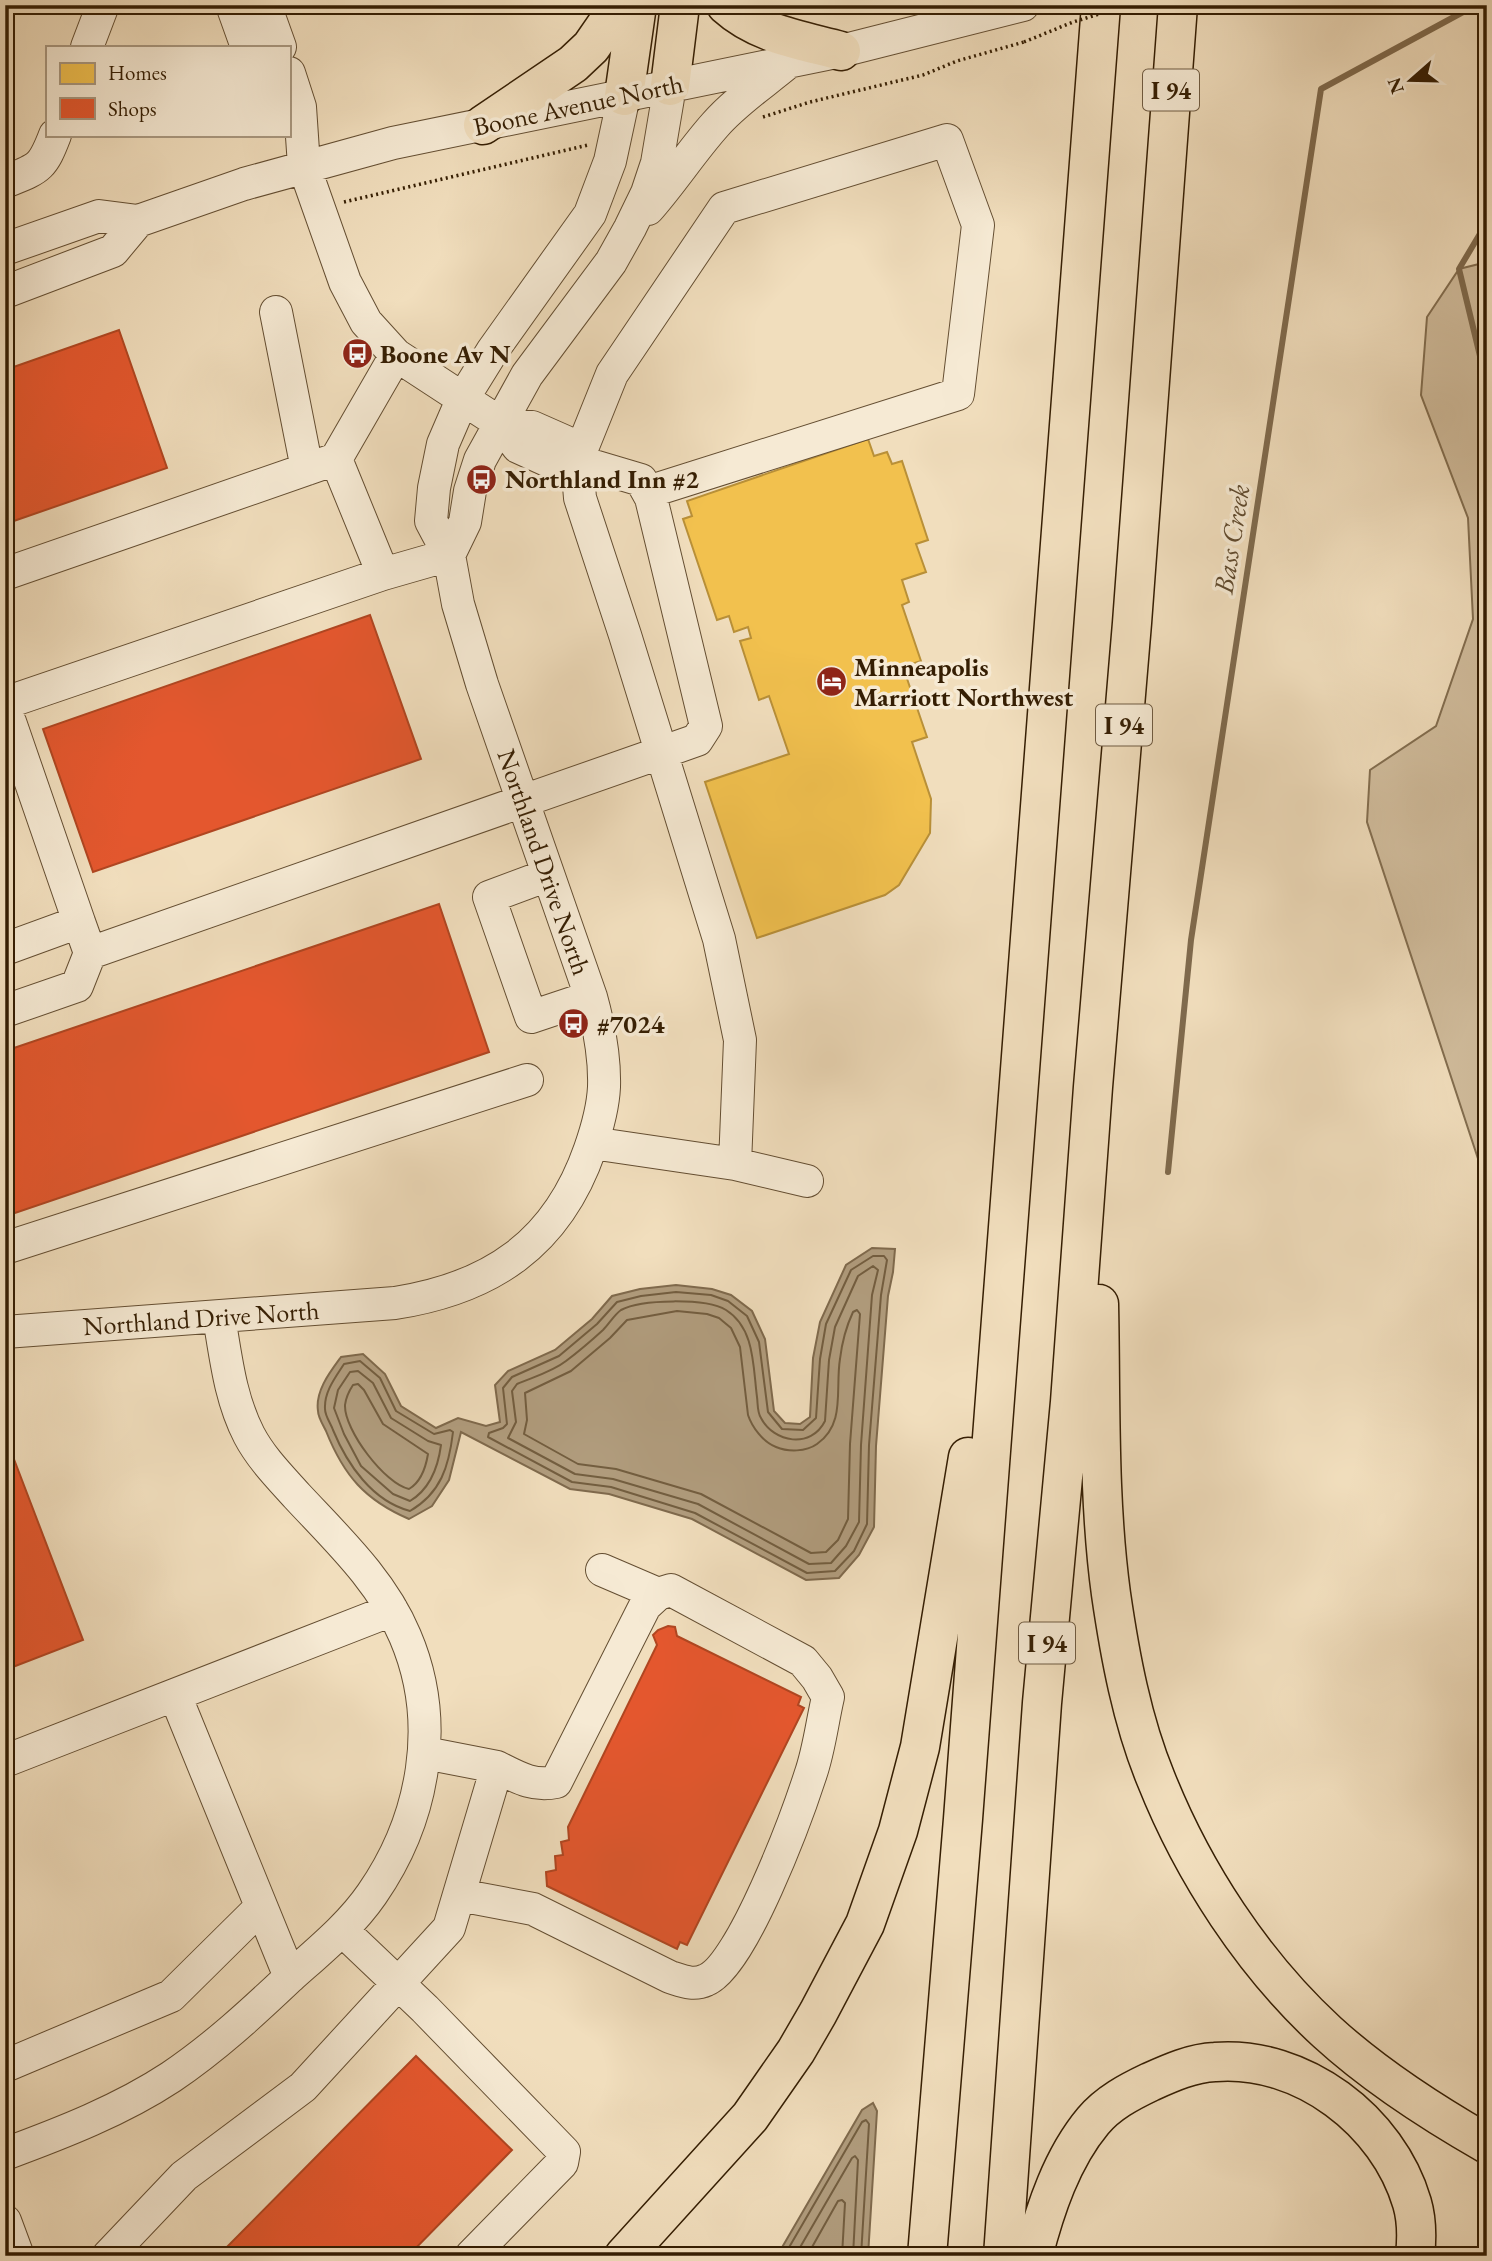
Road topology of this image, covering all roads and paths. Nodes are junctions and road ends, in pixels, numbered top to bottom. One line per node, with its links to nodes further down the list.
1 (103, 5): 14 (street)
2 (232, 5): 15 (street)
3 (265, 5): 16 (street)
4 (620, 5): 22 (highway)
5 (637, 5): 21 (highway)
6 (680, 5): 20 (highway)
7 (726, 5): 17 (highway)
8 (1023, 5): 17 (street, Boone Avenue North)
9 (1080, 5): 30 (highway)
10 (1101, 5): 30 (highway)
11 (1129, 5): 13 (path, bridge)
12 (1178, 5): 54 (highway, I 94)
13 (1024, 42)
14 (87, 46)
15 (247, 46)
16 (280, 46)
17 (841, 51): 18 (street, Boone Avenue North)
18 (789, 62): 20 (street, Boone Avenue North); 28 (street)
19 (290, 76): 25 (street)
20 (670, 86): 21 (street, Boone Avenue North); 28 (street)
21 (624, 96): 22 (street, Boone Avenue North); 34 (street, Northland Drive North)
22 (483, 125): 25 (street, Boone Avenue North)
23 (55, 136): 26 (street)
24 (284, 136): 25 (street)
25 (304, 166): 27 (street, Boone Avenue North); 33 (street)
26 (5, 181)
27 (138, 221): 29 (street, Boone Avenue North); 31 (street, Boone Avenue North)
28 (630, 228): 35 (street)
29 (5, 250)
30 (1082, 260): 58 (highway)
31 (5, 292)
32 (276, 312): 38 (street)
33 (396, 355): 34 (street); 36 (street)
34 (462, 400): 35 (street); 40 (street, Northland Drive North)
35 (500, 423): 37 (street); 40 (street)
36 (337, 459): 38 (street); 42 (street)
37 (577, 461): 39 (street); 39 (street); 45 (street)
38 (307, 469): 41 (street)
39 (648, 492): 45 (street)
40 (449, 555): 42 (street); 46 (street, Northland Drive North)
41 (5, 574)
42 (383, 574): 43 (street)
43 (5, 703)
44 (5, 718): 48 (street)
45 (661, 752): 46 (street); 56 (street)
46 (522, 801): 47 (street, Northland Drive North); 50 (street)
47 (548, 875): 51 (street, Northland Drive North); 51 (street)
48 (79, 922): 49 (street); 50 (street)
49 (5, 949)
50 (90, 954): 52 (street)
51 (591, 997): 55 (street, Northland Drive North)
52 (5, 1011)
53 (527, 1080): 59 (street)
54 (1093, 1087): 75 (highway); 83 (highway, I 94)
55 (592, 1143): 56 (street); 60 (street, Northland Drive North)
56 (735, 1164): 57 (street)
57 (807, 1181)
58 (1010, 1210): 81 (highway); 82 (highway)
59 (5, 1248)
60 (219, 1317): 61 (street, Northland Drive North); 64 (street)
61 (5, 1332)
62 (602, 1570): 63 (street)
63 (658, 1594): 68 (street); 69 (street)
64 (392, 1610): 65 (street); 66 (street)
65 (175, 1695): 67 (street); 70 (street)
66 (425, 1754): 68 (street); 71 (street)
67 (5, 1761)
68 (497, 1767): 69 (street)
69 (459, 1895): 73 (street)
70 (260, 1908): 72 (street); 74 (street)
71 (342, 1930): 72 (street); 73 (street)
72 (290, 1977): 76 (street)
73 (398, 1983): 79 (street); 80 (street)
74 (5, 2066)
75 (1487, 2144)
76 (5, 2154)
77 (5, 2221): 78 (street)
78 (18, 2256)
79 (108, 2256)
80 (471, 2256)
81 (624, 2256)
82 (928, 2256)
83 (1003, 2256)
84 (1033, 2256): 85 (highway)
85 (1415, 2256)

